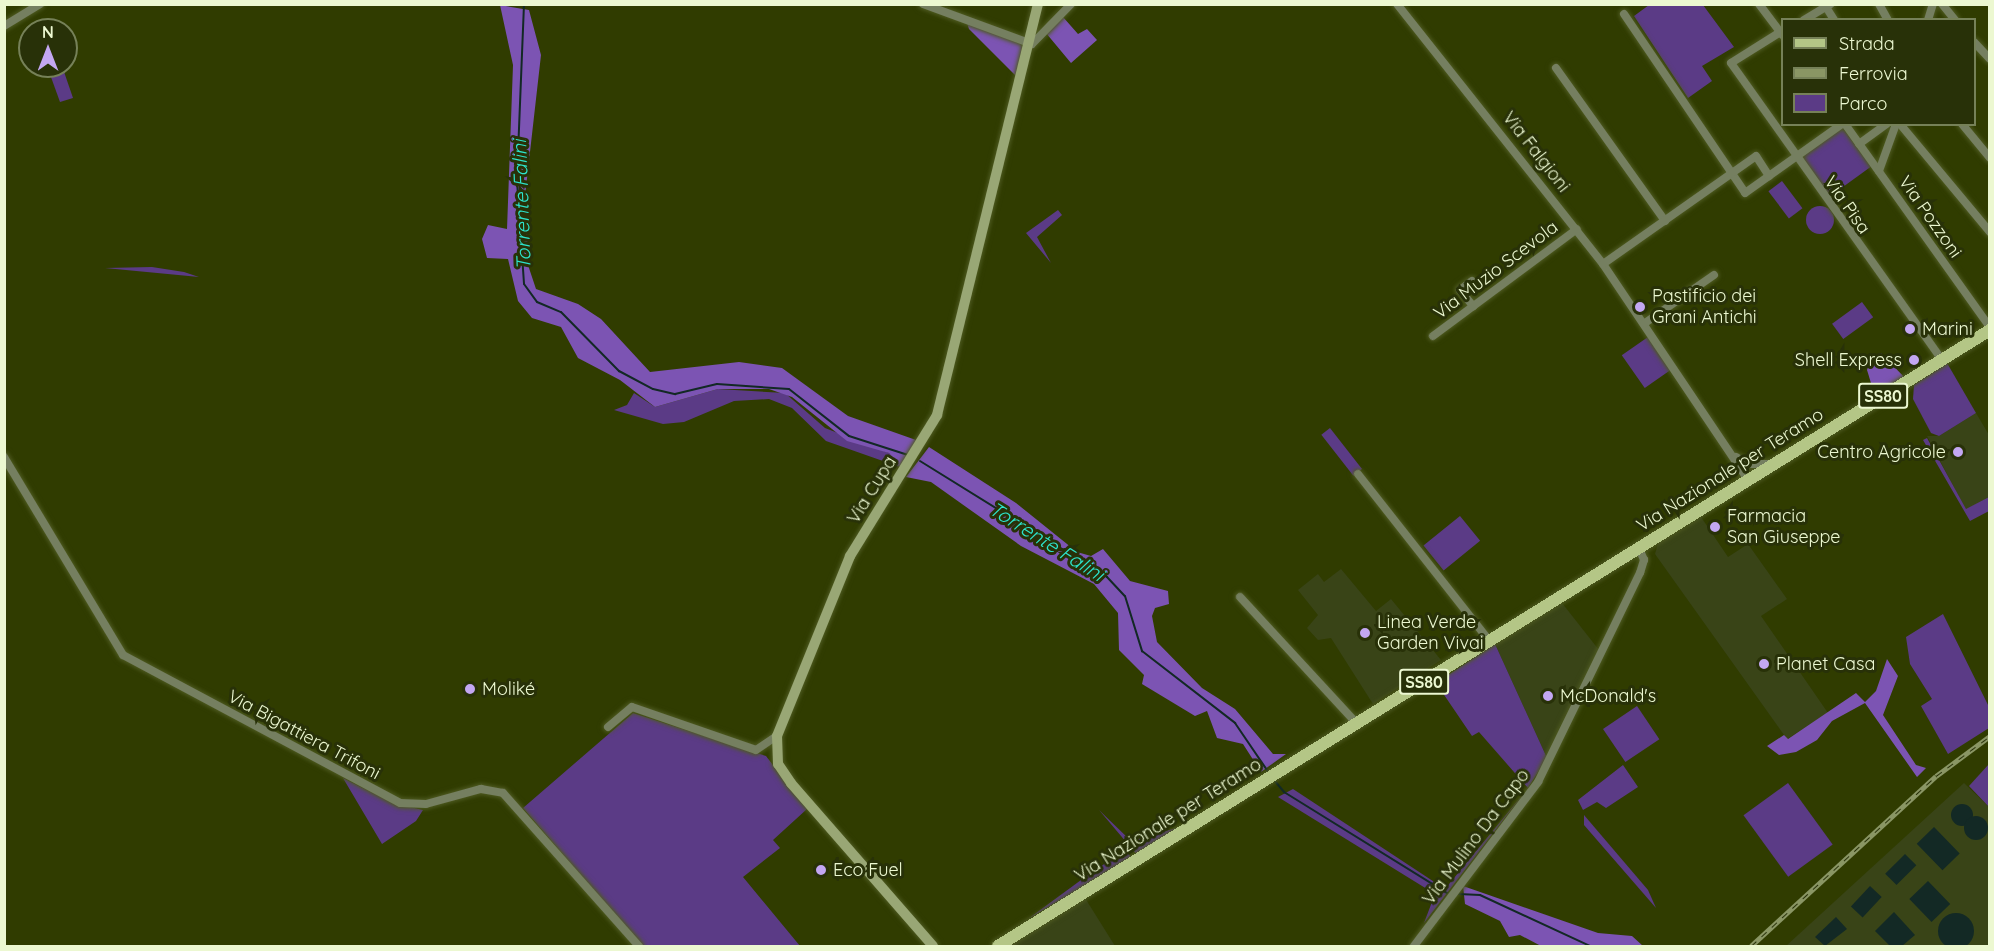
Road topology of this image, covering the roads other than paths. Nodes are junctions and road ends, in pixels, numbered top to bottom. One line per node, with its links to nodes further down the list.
1 (40, 4): 14 (street)
2 (923, 4): 17 (street)
3 (1038, 4): 17 (street, Via Cupa)
4 (1071, 4): 17 (street)
5 (1397, 4): 34 (street, Via Falgioni)
6 (1759, 4): 15 (street)
7 (1880, 4): 12 (street)
8 (1942, 4): 13 (street)
9 (1828, 6): 11 (street)
10 (1624, 14): 31 (street)
11 (1807, 18)
12 (1887, 18)
13 (1953, 18)
14 (4, 26)
15 (1781, 32)
16 (1781, 34): 28 (street, Via Pisa)
17 (1032, 44): 54 (street, Via Cupa)
18 (1976, 44): 19 (street)
19 (1989, 59)
20 (1556, 68): 33 (street)
21 (1840, 126): 28 (street)
22 (1845, 126): 27 (street, Via Pozzoni)
23 (1884, 126): 27 (street)
24 (1897, 126): 30 (street)
25 (1900, 126): 35 (street)
26 (1964, 126): 29 (street)
27 (1859, 144): 30 (street, Via Pozzoni)
28 (1795, 158): 32 (street); 43 (street, Via Pisa)
29 (1989, 158)
30 (1879, 171): 41 (street, Via Pozzoni)
31 (1731, 174): 32 (street); 32 (street); 33 (street)
32 (1769, 176)
33 (1665, 221): 36 (street)
34 (1577, 229): 36 (street, Via Falgioni); 39 (street, Via Muzio Scevola)
35 (1989, 232)
36 (1603, 264): 40 (street, Via Falgioni)
37 (1714, 275): 40 (street)
38 (1472, 281): 39 (street)
39 (1473, 306): 42 (street, Via Muzio Scevola)
40 (1645, 323): 44 (street, Via Falgioni)
41 (1989, 328): 43 (main road, Via Nazionale per Teramo / SS80)
42 (1433, 336)
43 (1942, 360): 46 (main road, Via Nazionale per Teramo / SS80)
44 (1731, 452): 46 (street); 48 (street, Via Falgioni)
45 (4, 457): 56 (street, Via Bigattiera Trifoni)
46 (1777, 463): 48 (main road, Via Nazionale per Teramo / SS80)
47 (1358, 474): 51 (street)
48 (1748, 480): 49 (main road, Via Nazionale per Teramo / SS80)
49 (1639, 548): 51 (main road, Via Nazionale per Teramo / SS80); 58 (street, Via Mulino Da Capo)
50 (1240, 597): 52 (street)
51 (1491, 642): 52 (main road, Via Nazionale per Teramo / SS80)
52 (1357, 724): 57 (main road, Via Nazionale per Teramo / SS80)
53 (608, 727): 54 (street)
54 (777, 736): 55 (street, Via Cupa)
55 (928, 945)
56 (639, 946)
57 (999, 946)
58 (1414, 946)

